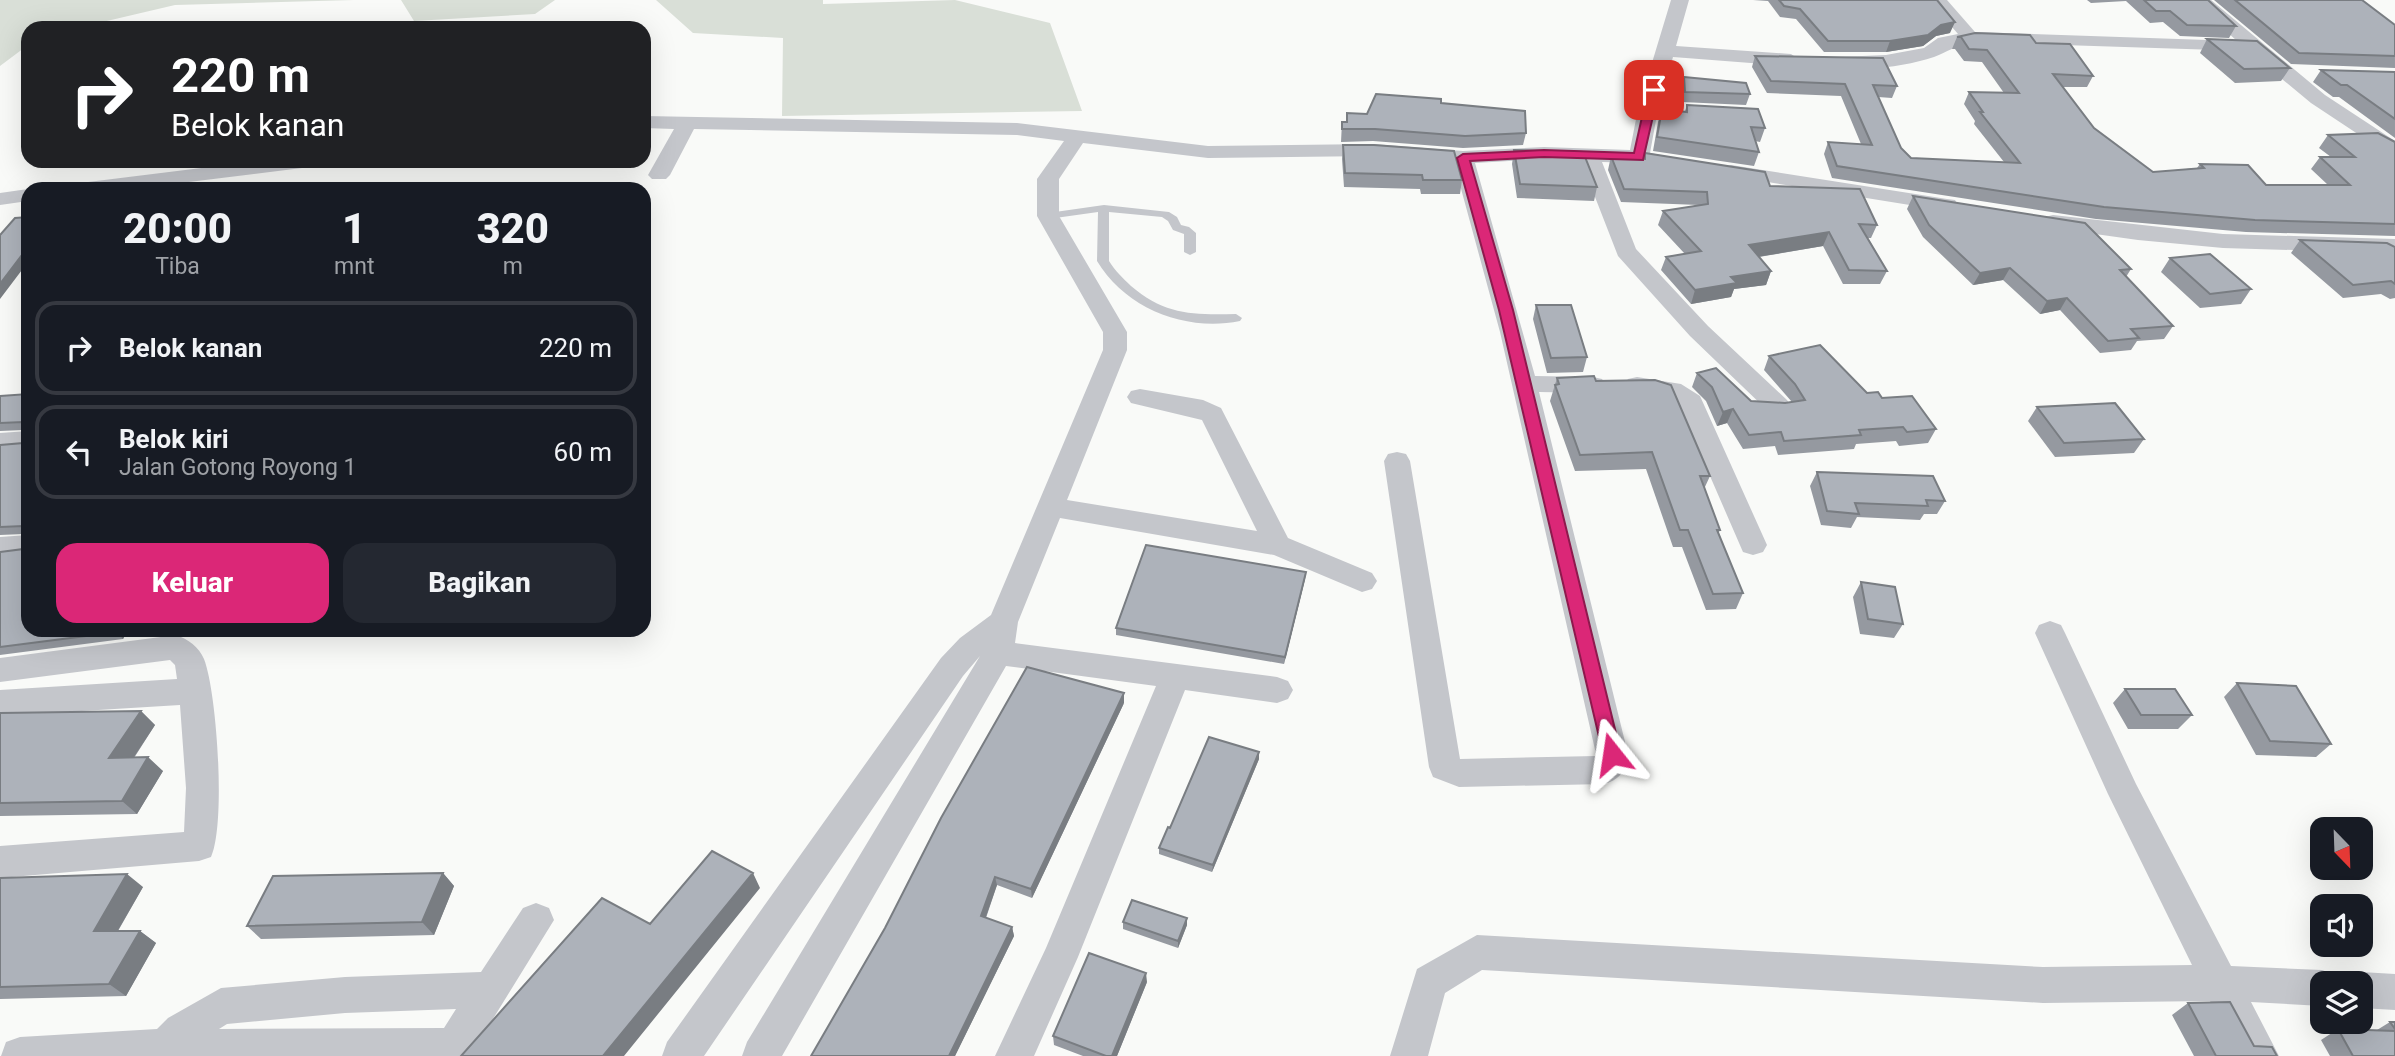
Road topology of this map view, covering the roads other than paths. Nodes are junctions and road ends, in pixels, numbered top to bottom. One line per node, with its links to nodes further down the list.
1 (1680, 0): 6 (street)
2 (1938, 0): 4 (street)
3 (2201, 0): 5 (street)
4 (1970, 37): 5 (street); 8 (street)
5 (2254, 47): 9 (street)
6 (1666, 51): 7 (street); 16 (street)
7 (1804, 60)
8 (1832, 61)
9 (2286, 73): 10 (street); 14 (street)
10 (2313, 74)
11 (651, 122): 12 (street)
12 (687, 123): 13 (street); 20 (street)
13 (1078, 135): 17 (street); 27 (street)
14 (2395, 150)
15 (1589, 155): 16 (street); 17 (street); 34 (street)
16 (1639, 157): 26 (street)
17 (1463, 158): 32 (street)
18 (252, 168): 21 (street)
19 (274, 168): 22 (street)
20 (659, 175)
21 (137, 182)
22 (263, 182)
23 (21, 196): 24 (street)
24 (0, 199)
25 (1104, 208): 27 (lane); 30 (lane); 31 (lane)
26 (1974, 210)
27 (1048, 216): 38 (street)
28 (2028, 218): 29 (street)
29 (2395, 246)
30 (1190, 251)
31 (1236, 318)
32 (1523, 384): 37 (street); 40 (street)
33 (1140, 397): 39 (street)
34 (1778, 406)
35 (21, 440): 36 (street)
36 (0, 442)
37 (1398, 461)
38 (1051, 507): 39 (street); 45 (street)
39 (1278, 545): 43 (street)
40 (1753, 545)
41 (21, 546): 42 (street)
42 (0, 548)
43 (1362, 581)
44 (2050, 634): 54 (street)
45 (1000, 637): 48 (street); 62 (street); 63 (street)
46 (182, 638): 47 (street); 50 (street)
47 (0, 670)
48 (1175, 678): 49 (street); 64 (street)
49 (1277, 690)
50 (195, 691): 51 (street); 52 (street)
51 (0, 703)
52 (0, 862)
53 (536, 920): 56 (street)
54 (2220, 983): 55 (street); 65 (street); 66 (street)
55 (2310, 987)
56 (491, 990): 59 (street); 60 (street)
57 (2373, 991): 58 (street)
58 (2395, 992)
59 (166, 1048): 60 (street); 61 (street)
60 (451, 1051)
61 (20, 1056)
62 (681, 1056)
63 (761, 1056)
64 (1014, 1056)
65 (1409, 1056)
66 (2260, 1056)

